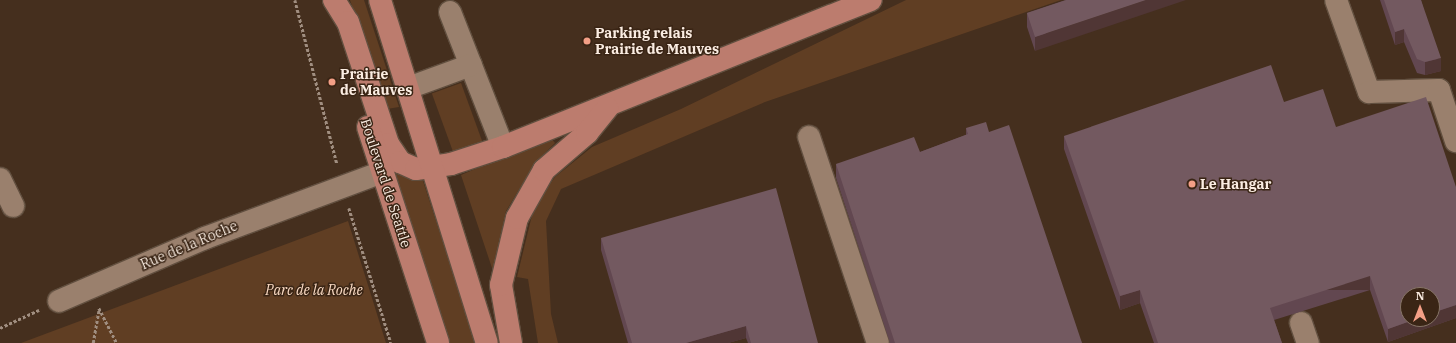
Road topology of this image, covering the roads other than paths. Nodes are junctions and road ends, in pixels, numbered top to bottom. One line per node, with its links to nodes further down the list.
1 (329, 0): 14 (main road, Boulevard de Seattle)
2 (334, 0): 13 (main road, Boulevard de Seattle)
3 (380, 0): 8 (main road)
4 (871, 0): 9 (main road, Boulevard de Seattle)
5 (1336, 0): 11 (street)
6 (450, 12): 7 (street)
7 (471, 65): 8 (street); 12 (street)
8 (408, 88): 13 (main road)
9 (609, 106): 12 (main road, Boulevard de Seattle); 21 (main road)
10 (809, 138): 22 (street)
11 (1456, 141)
12 (503, 147): 13 (main road, Boulevard de Seattle)
13 (432, 168): 20 (main road)
14 (382, 172): 17 (street, Rue de la Roche); 19 (main road, Boulevard de Seattle)
15 (0, 179): 16 (street)
16 (13, 206)
17 (59, 300)
18 (1301, 323): 23 (street)
19 (438, 343)
20 (487, 343)
21 (511, 343)
22 (878, 343)
23 (1308, 343)

